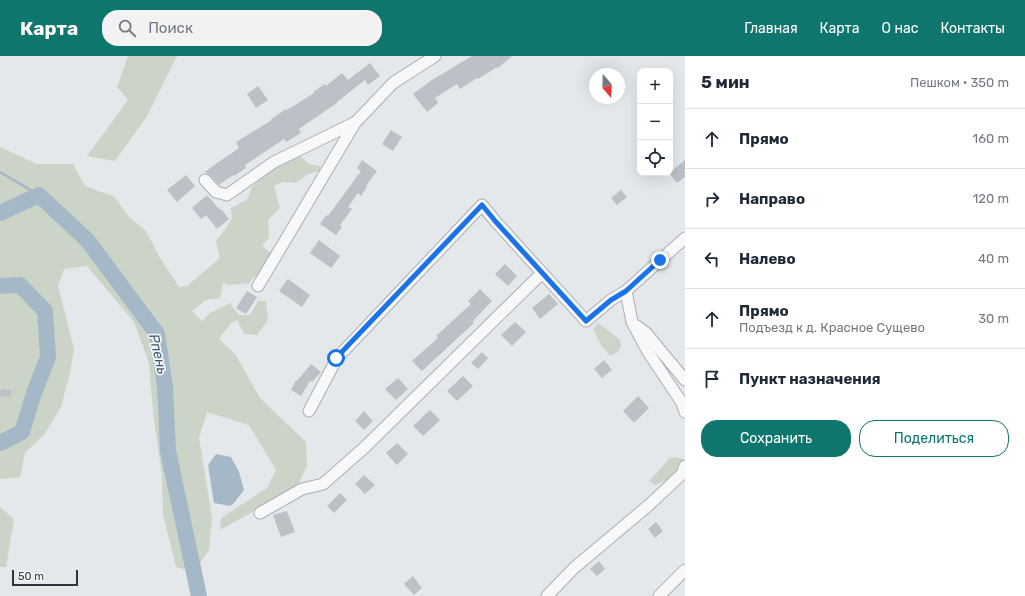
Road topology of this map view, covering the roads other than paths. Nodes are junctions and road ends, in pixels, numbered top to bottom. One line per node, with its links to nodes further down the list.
1 (435, 56): 2 (street)
2 (354, 123): 3 (street); 6 (street)
3 (205, 180)
4 (685, 238): 7 (street)
5 (542, 273): 7 (street); 10 (street); 13 (street)
6 (258, 286)
7 (626, 291): 8 (street)
8 (632, 322): 9 (street); 11 (street)
9 (685, 380)
10 (309, 411)
11 (685, 412)
12 (685, 466): 15 (street)
13 (260, 513)
14 (685, 570): 16 (street)
15 (547, 596)
16 (659, 596)

